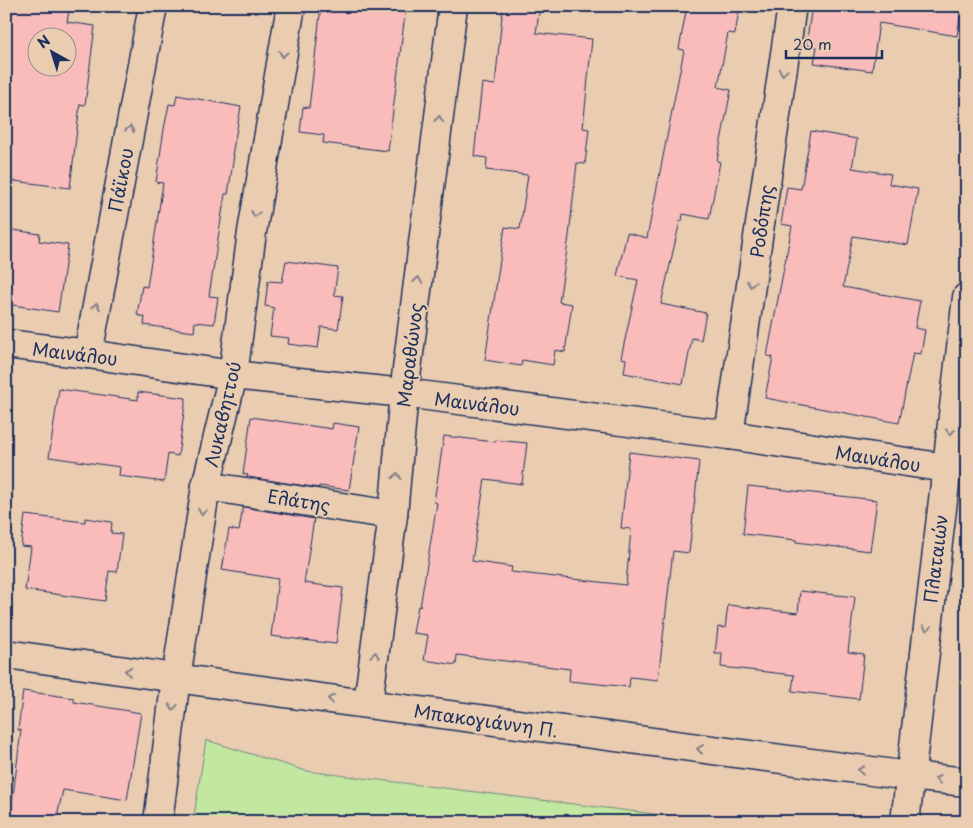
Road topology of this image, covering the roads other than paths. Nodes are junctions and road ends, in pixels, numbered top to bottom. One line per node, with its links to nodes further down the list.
1 (153, 6): 7 (street, Πάϊκου, one-way to 1)
2 (291, 6): 8 (street, Λυκαβηττού, one-way to 8)
3 (454, 6): 9 (street, Μαραθώνος, one-way to 3)
4 (792, 6): 10 (street, Ροδόπης, one-way to 10)
5 (967, 297): 11 (street, Πλαταιών, one-way to 11)
6 (6, 344): 7 (street, Μαινάλου)
7 (88, 354): 8 (street, Μαινάλου)
8 (233, 375): 9 (street, Μαινάλου); 12 (street, Λυκαβηττού)
9 (404, 393): 10 (street, Μαινάλου); 13 (street, Μαραθώνος, one-way to 9)
10 (729, 435): 11 (street, Μαινάλου)
11 (946, 468): 17 (street, Πλαταιών, one-way to 17)
12 (206, 486): 13 (street, Ελάτης); 15 (street, Λυκαβηττού, one-way to 15)
13 (393, 515): 16 (street, Μαραθώνος, one-way to 13)
14 (6, 654): 15 (street, Μπακογιάννη Π., one-way to 14)
15 (176, 678): 16 (street, Μπακογιάννη Π., one-way to 15); 19 (street, Λυκαβηττού, one-way to 19)
16 (368, 703): 17 (street, Μπακογιάννη Π., one-way to 16)
17 (910, 776): 18 (street, Μπακογιάννη Π., one-way to 17); 20 (street, Πλαταιών)
18 (967, 782)
19 (158, 822)
20 (904, 822)

